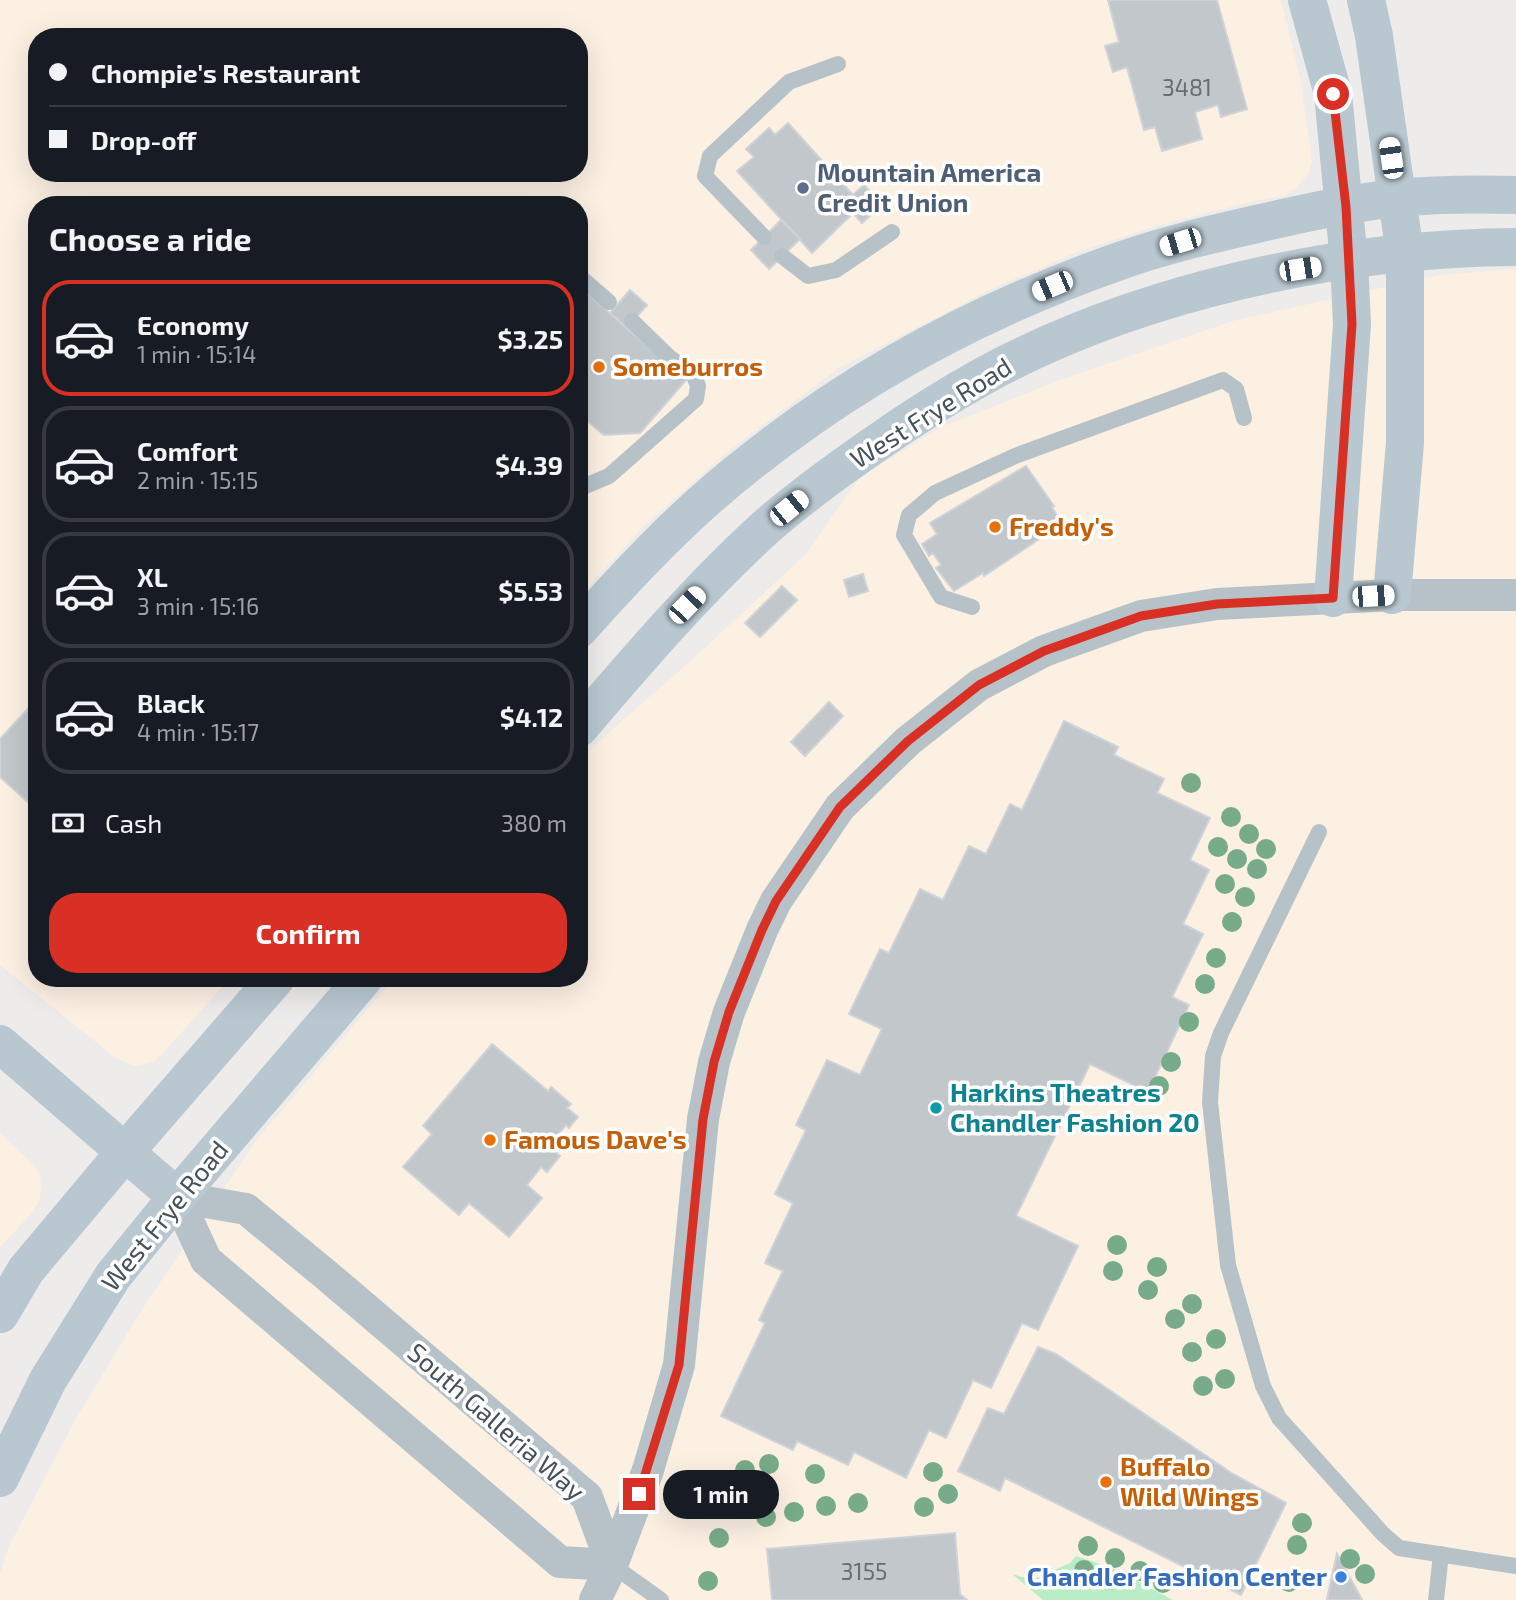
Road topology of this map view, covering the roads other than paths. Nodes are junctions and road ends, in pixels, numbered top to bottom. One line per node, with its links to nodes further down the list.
1 (1307, 0): 5 (street)
2 (1366, 0): 5 (street)
3 (838, 64): 7 (lane)
4 (1516, 195): 5 (street, West Frye Road)
5 (1371, 202): 10 (street); 10 (street); 20 (street, West Frye Road)
6 (892, 232): 9 (lane)
7 (764, 237)
8 (1516, 247): 10 (street, West Frye Road)
9 (782, 256)
10 (1377, 258): 16 (street); 18 (street); 21 (street, West Frye Road)
11 (588, 284): 12 (lane)
12 (609, 302)
13 (632, 321): 15 (lane)
14 (1244, 418): 19 (lane)
15 (588, 485)
16 (1392, 594): 17 (street); 18 (street)
17 (1516, 595)
18 (1333, 598): 31 (street)
19 (972, 607)
20 (588, 619)
21 (588, 718)
22 (1319, 832): 30 (lane)
23 (268, 987): 26 (street)
24 (356, 987): 27 (street, West Frye Road)
25 (0, 1044): 26 (street)
26 (125, 1152): 27 (street); 28 (street)
27 (177, 1197): 29 (street, West Frye Road); 31 (street); 31 (street, South Galleria Way)
28 (0, 1314)
29 (0, 1478)
30 (1441, 1554): 32 (lane); 35 (lane)
31 (612, 1565): 33 (street); 34 (lane)
32 (1516, 1566)
33 (595, 1600)
34 (661, 1600)
35 (1436, 1600)

